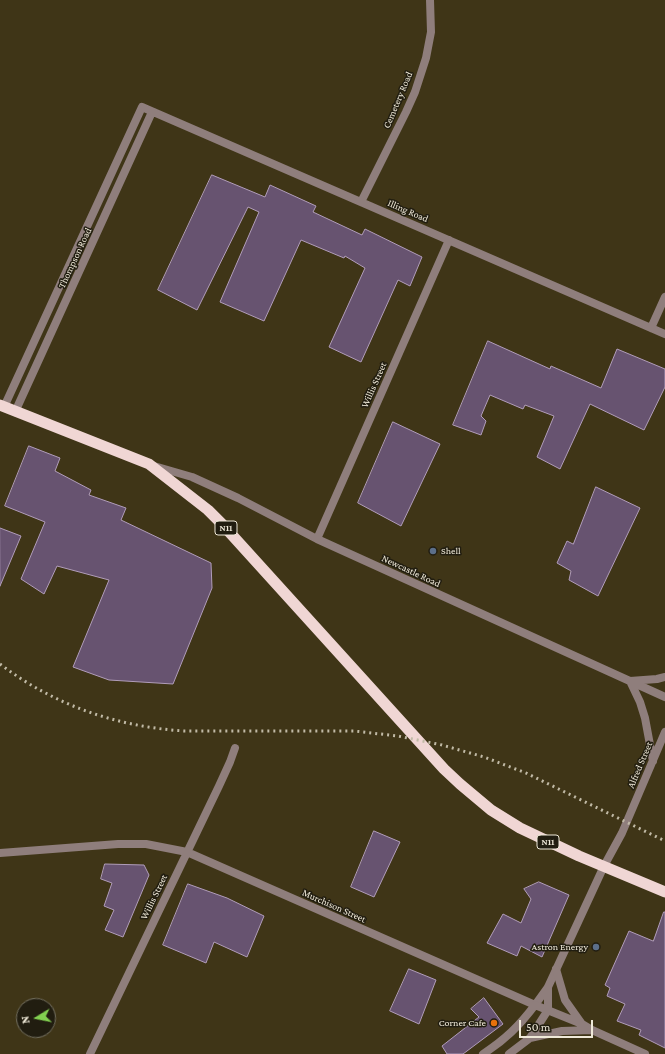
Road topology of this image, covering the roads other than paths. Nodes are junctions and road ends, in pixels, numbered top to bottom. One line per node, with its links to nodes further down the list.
1 (430, 0): 4 (street, Cemetery Road)
2 (142, 107): 3 (street, Illing Road); 9 (street, Thompson Road)
3 (152, 112): 4 (street, Illing Road); 10 (street, Thompson Road)
4 (361, 202): 5 (street, Illing Road)
5 (449, 240): 7 (street, Illing Road); 12 (street, Willis Street)
6 (665, 297): 7 (street)
7 (652, 328): 8 (street, Illing Road)
8 (665, 334)
9 (2, 406): 10 (highway, N11)
10 (15, 412): 11 (highway, N11)
11 (149, 464): 12 (street, Newcastle Road); 21 (highway, N11)
12 (317, 539): 14 (street, Newcastle Road)
13 (665, 677): 14 (street)
14 (630, 681): 15 (street, Newcastle Road); 18 (street)
15 (665, 697)
16 (665, 732): 18 (street, Alfred Street)
17 (235, 748): 19 (street, Willis Street)
18 (653, 761): 21 (street, Alfred Street)
19 (187, 852): 20 (street, Murchison Street); 25 (street, Murchison Street); 30 (street, Willis Street)
20 (0, 853)
21 (604, 866): 22 (highway, N11); 23 (street, Alfred Street)
22 (665, 892)
23 (556, 969): 24 (street, Alfred Street); 27 (street)
24 (548, 987): 25 (street); 26 (street)
25 (535, 1005): 26 (street, Murchison Street); 31 (street)
26 (548, 1010): 27 (street, Murchison Street); 29 (street)
27 (582, 1024): 28 (street, Murchison Street)
28 (592, 1030): 29 (street); 33 (street, Murchison Street)
29 (530, 1038): 32 (street)
30 (90, 1054)
31 (483, 1054)
32 (509, 1054)
33 (645, 1054)

